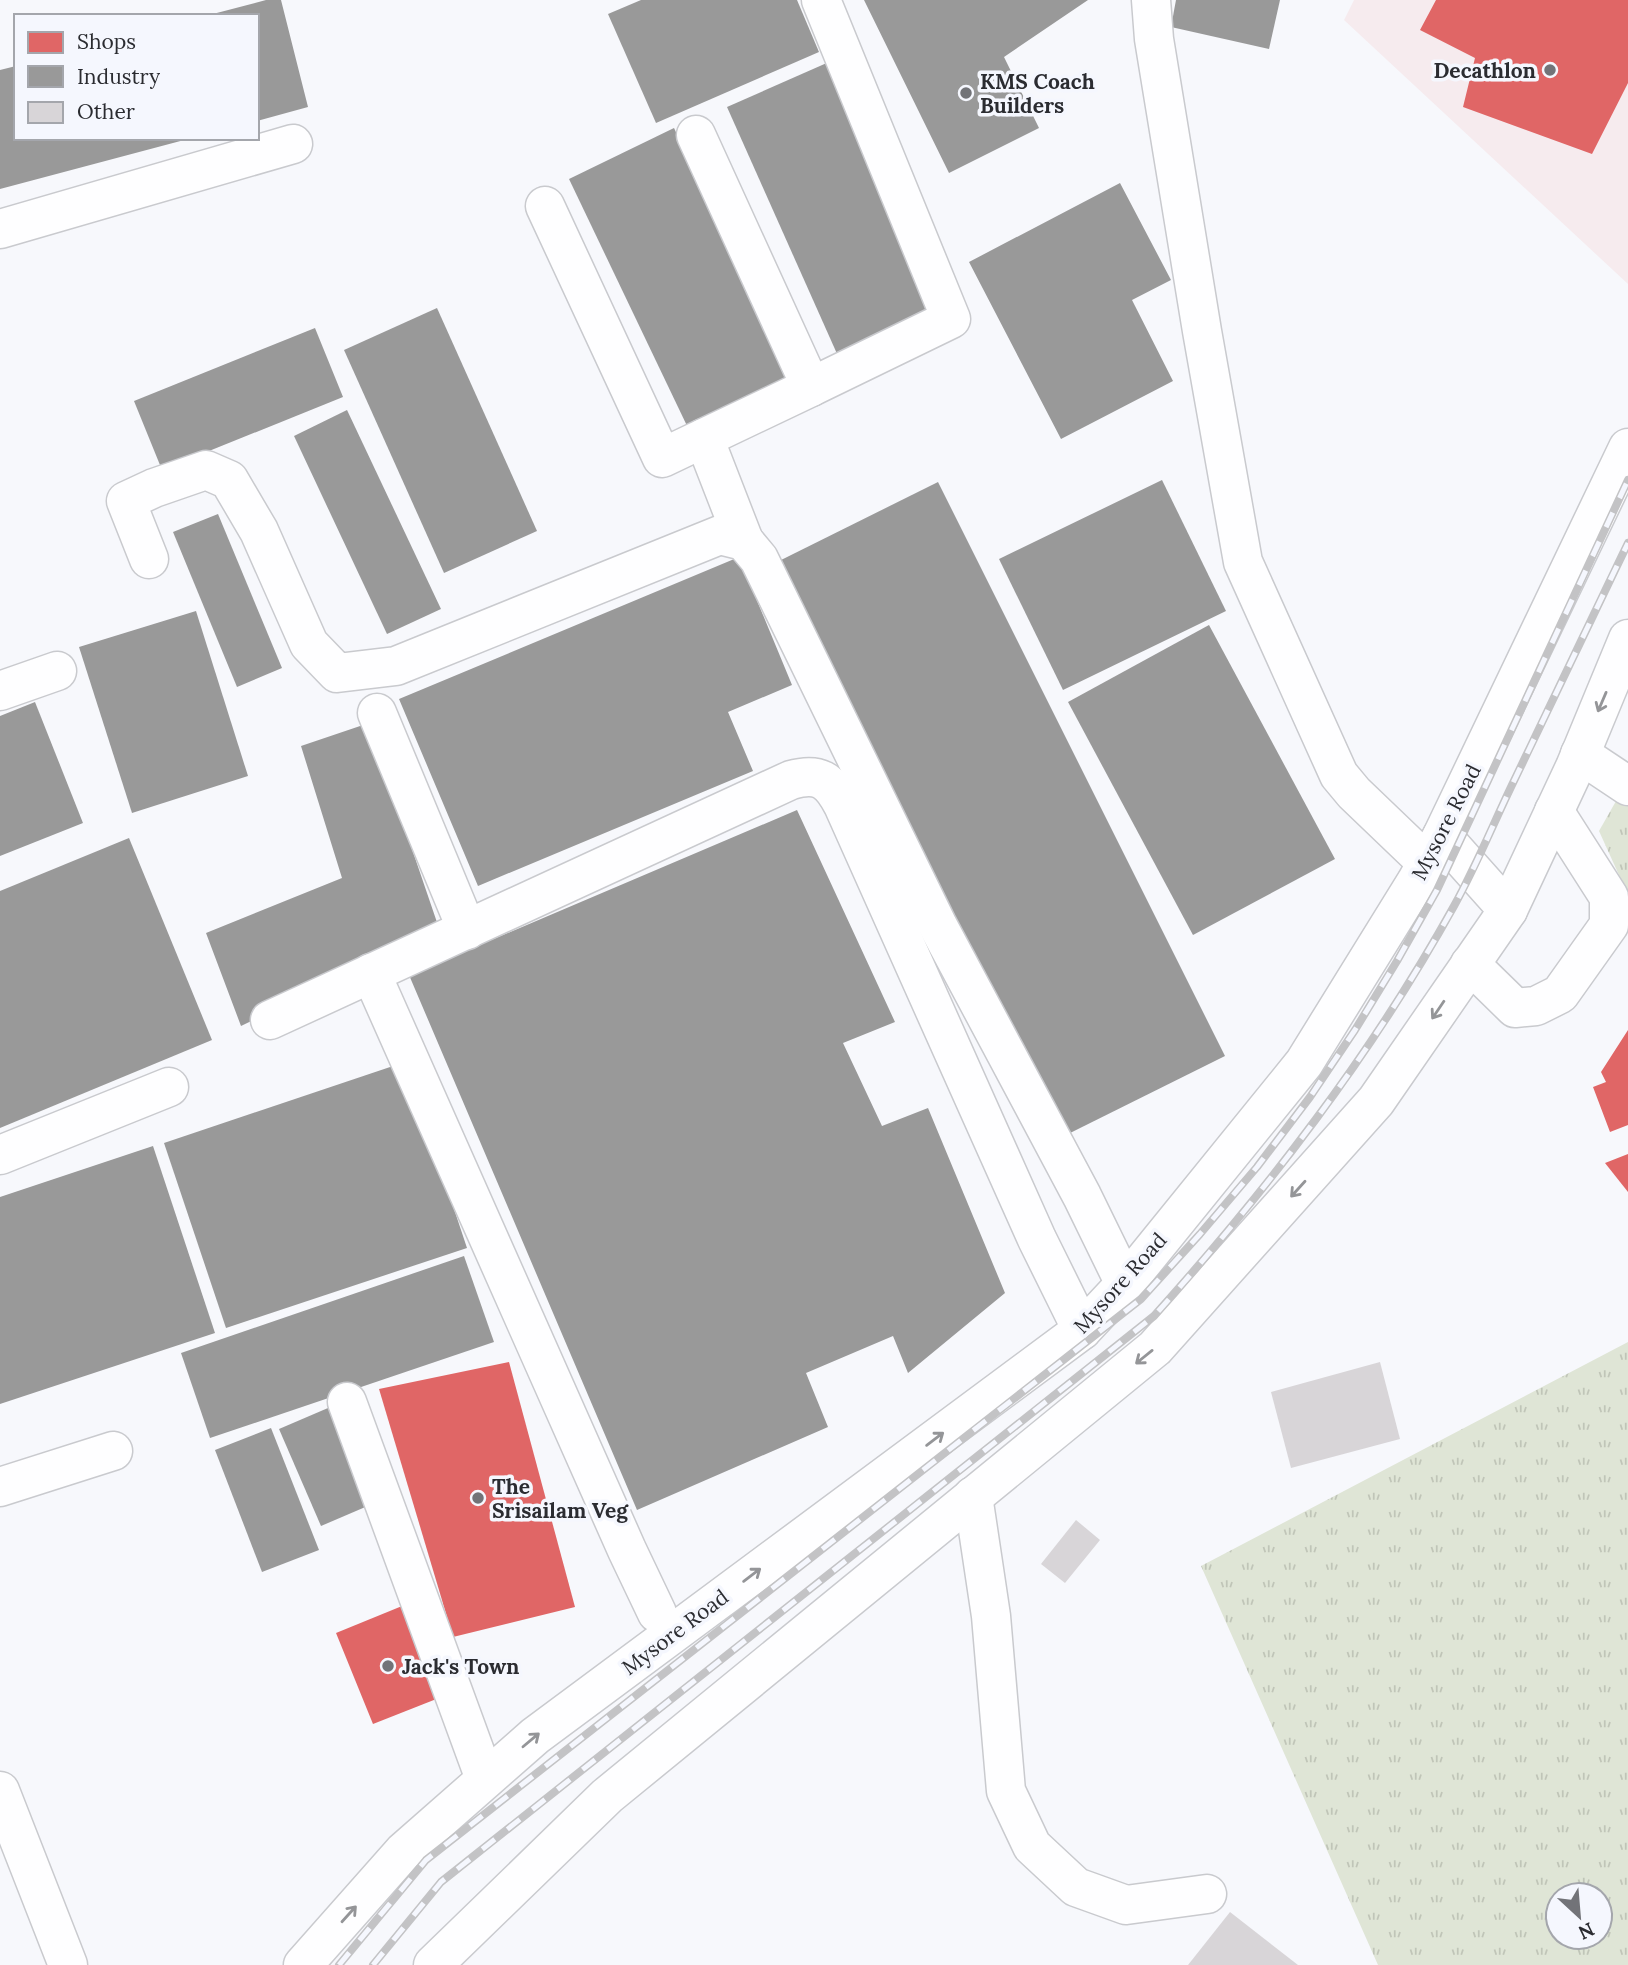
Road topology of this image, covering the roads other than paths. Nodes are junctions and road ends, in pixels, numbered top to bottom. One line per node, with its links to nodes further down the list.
1 (821, 0): 7 (main road)
2 (1151, 0): 19 (main road)
3 (696, 135): 7 (main road)
4 (293, 144): 6 (main road)
5 (545, 206): 8 (main road)
6 (0, 229)
7 (811, 387): 8 (main road)
8 (704, 438): 10 (main road)
9 (1628, 448): 19 (main road, Mysore Road)
10 (744, 541): 11 (main road); 27 (main road)
11 (149, 559)
12 (1628, 639): 16 (main road, one-way to 16)
13 (57, 671): 14 (main road)
14 (0, 691)
15 (377, 713): 21 (main road)
16 (1580, 754): 17 (main road); 18 (main road)
17 (1628, 786)
18 (1554, 811): 20 (main road); 22 (main road)
19 (1434, 849): 20 (main road); 27 (main road, Mysore Road)
20 (1508, 909): 22 (main road)
21 (467, 930): 23 (main road); 28 (main road)
22 (1470, 964): 32 (main road, one-way to 32)
23 (371, 973): 24 (main road); 33 (main road)
24 (270, 1020)
25 (169, 1087): 26 (main road)
26 (0, 1155)
27 (1125, 1284): 28 (main road, Mysore Road)
28 (1082, 1330): 34 (main road, Mysore Road, one-way to 28)
29 (347, 1402): 34 (main road)
30 (113, 1451): 31 (main road)
31 (0, 1487)
32 (973, 1496): 36 (main road); 39 (main road)
33 (657, 1613)
34 (485, 1779): 38 (main road, Mysore Road, one-way to 34)
35 (0, 1791): 37 (main road)
36 (1208, 1894)
37 (68, 1965)
38 (303, 1965)
39 (433, 1965)

